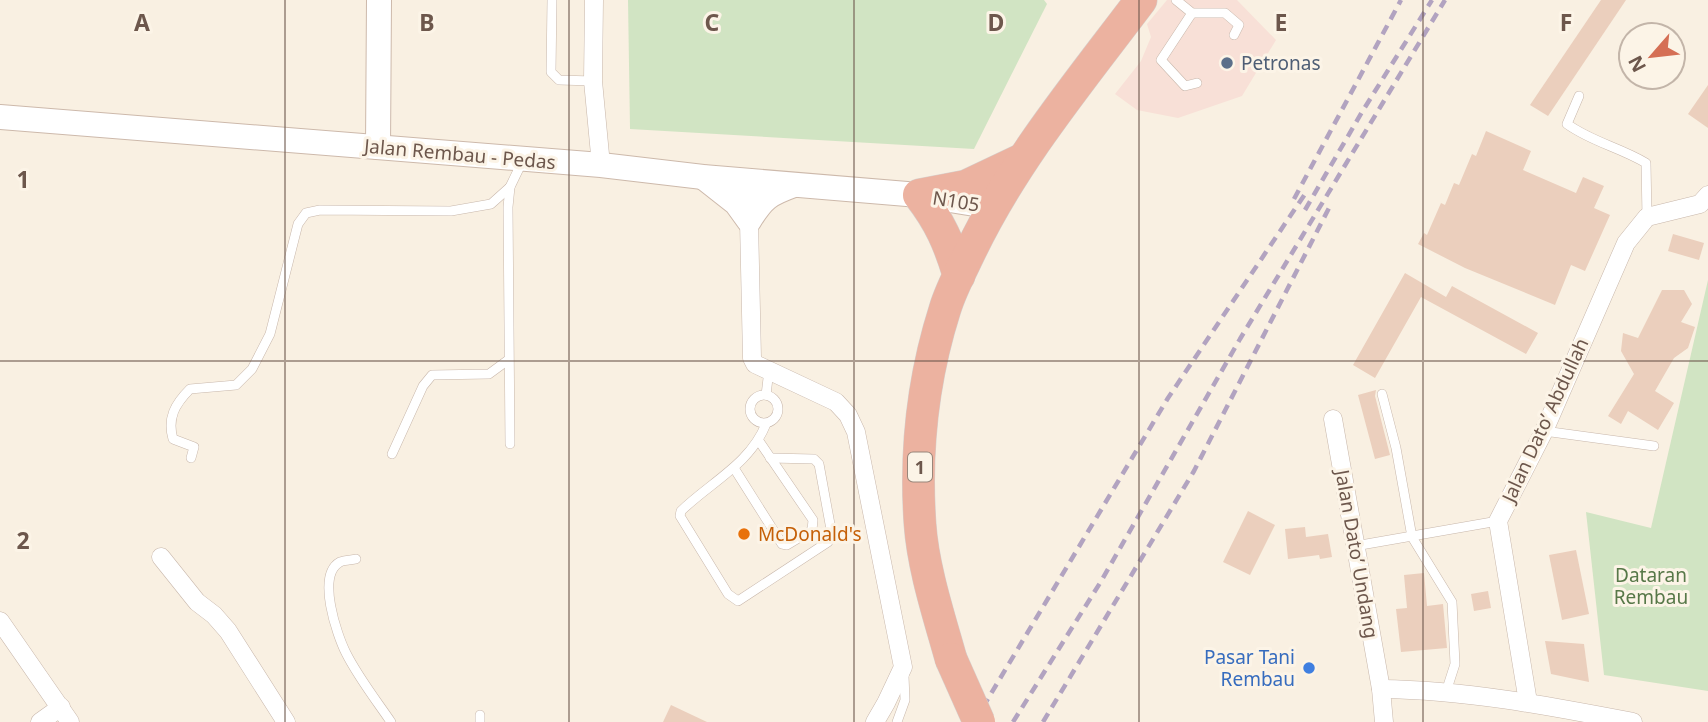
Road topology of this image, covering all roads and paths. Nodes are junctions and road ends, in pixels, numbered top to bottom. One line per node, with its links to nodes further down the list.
1 (379, 0): 12 (main road)
2 (552, 0): 8 (lane)
3 (594, 0): 8 (street)
4 (1141, 0): 14 (highway, 1)
5 (1176, 0): 6 (lane)
6 (1192, 13): 7 (lane); 9 (lane)
7 (1234, 35)
8 (593, 81): 15 (street)
9 (1197, 83)
10 (1579, 96): 23 (lane)
11 (0, 117): 12 (main road, Jalan Rembau - Pedas / N105)
12 (378, 147): 13 (main road, Jalan Rembau - Pedas / N105)
13 (523, 159): 15 (main road, Jalan Rembau - Pedas / N105); 19 (lane)
14 (1023, 159): 20 (highway); 22 (highway, 1)
15 (601, 165): 16 (main road, Jalan Rembau - Pedas / N105)
16 (703, 177): 17 (main road, Jalan Rembau - Pedas / N105); 24 (main road)
17 (745, 180): 18 (main road, Jalan Rembau - Pedas / N105); 24 (street)
18 (798, 184): 20 (main road, Jalan Rembau - Pedas / N105); 24 (main road)
19 (510, 187): 26 (lane); 37 (lane)
20 (919, 195): 22 (main road, N105 / N105); 25 (highway)
21 (1708, 195): 23 (street)
22 (993, 207): 25 (highway, 1)
23 (1647, 216): 32 (street, Jalan Dato’ Abdullah)
24 (749, 221): 27 (street)
25 (959, 276): 56 (highway, 1, bridge)
26 (508, 360): 34 (lane); 36 (lane)
27 (769, 370): 29 (lane); 46 (street)
28 (1382, 394): 41 (lane)
29 (766, 395): 31 (lane); 31 (lane)
30 (1333, 419): 42 (street, Jalan Dato’ Undang)
31 (766, 424): 33 (lane)
32 (1544, 431): 35 (lane); 40 (street, Jalan Dato’ Abdullah)
33 (759, 442): 38 (lane); 39 (lane)
34 (510, 444)
35 (1654, 446)
36 (392, 454)
37 (191, 458)
38 (770, 458): 39 (lane); 39 (lane)
39 (734, 468)
40 (1499, 520): 41 (lane); 49 (street, Jalan Dato’ Abdullah)
41 (1412, 537): 42 (lane); 48 (lane)
42 (1355, 546): 47 (street, Jalan Dato’ Undang)
43 (161, 557): 52 (street)
44 (356, 559): 53 (lane)
45 (0, 621): 50 (street)
46 (903, 667): 54 (street); 55 (lane)
47 (1381, 689): 48 (street); 57 (street, Jalan Dato’ Undang)
48 (1446, 692): 49 (street)
49 (1528, 702): 58 (street)
50 (66, 714): 51 (street)
51 (40, 722)
52 (286, 722)
53 (391, 722)
54 (874, 722)
55 (897, 722)
56 (979, 722)
57 (1384, 722)
58 (1633, 722)

